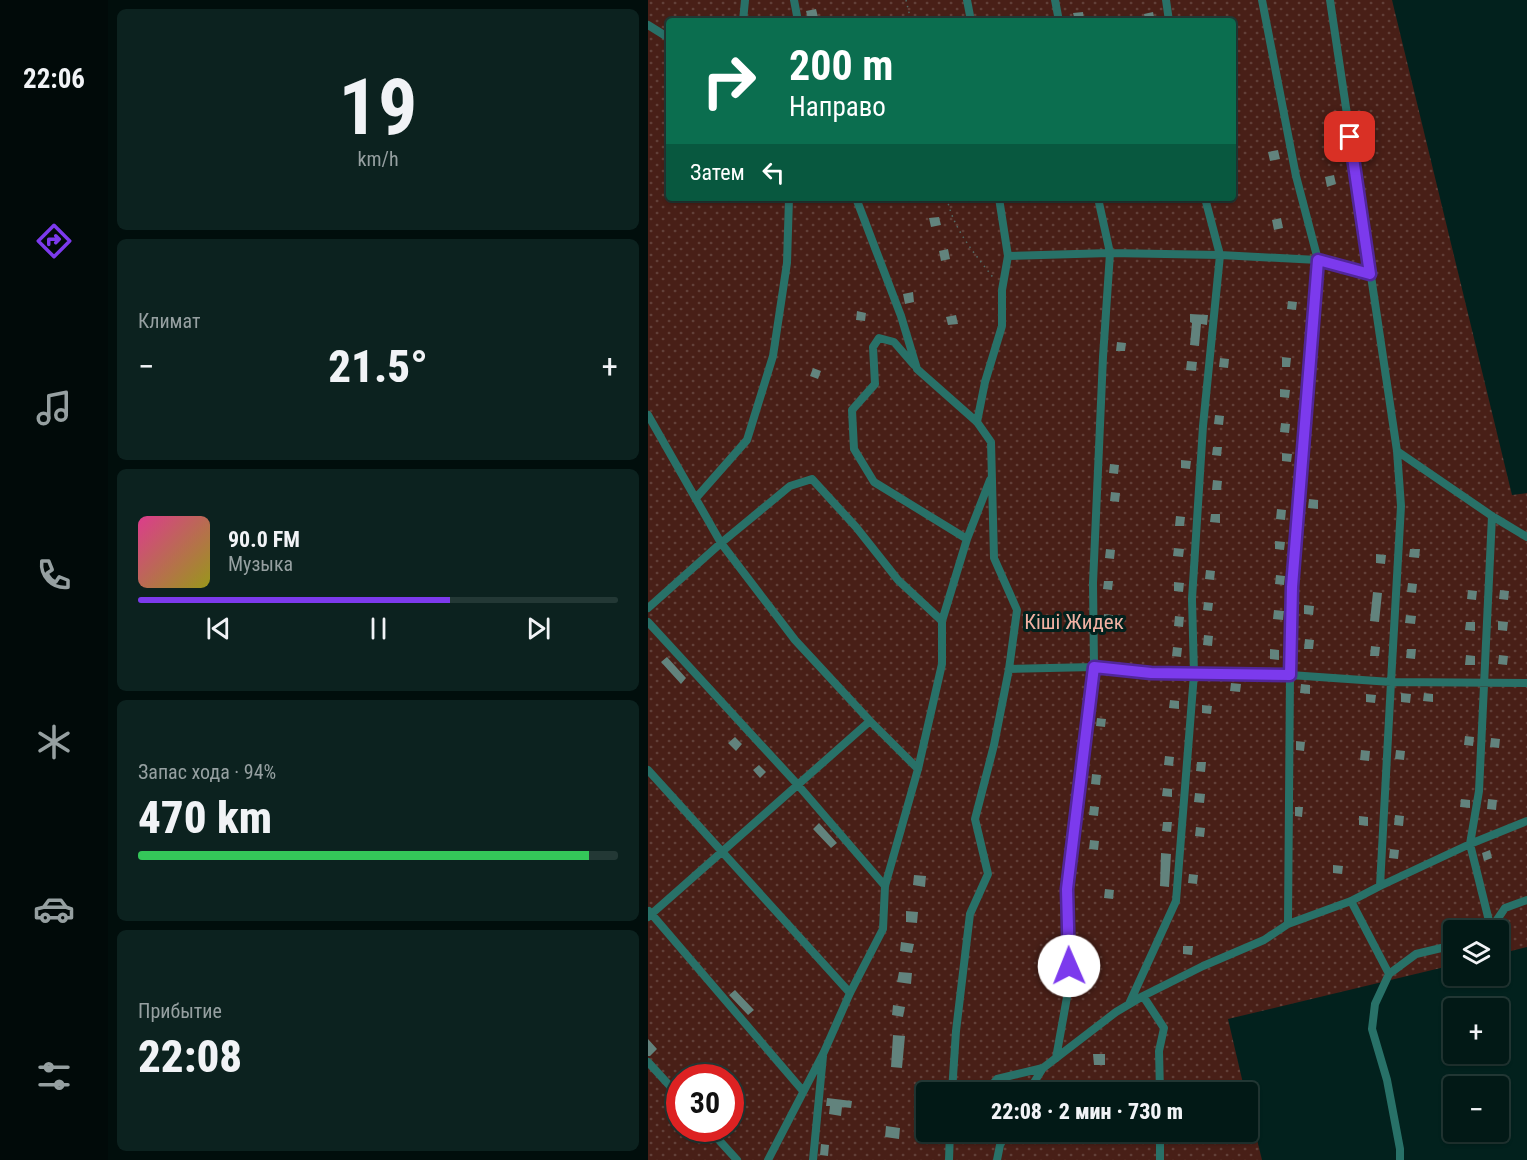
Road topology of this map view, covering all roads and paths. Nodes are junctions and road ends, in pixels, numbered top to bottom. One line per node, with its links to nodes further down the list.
1 (745, 0): 9 (street)
2 (794, 0): 10 (street)
3 (906, 0): 11 (path)
4 (967, 0): 12 (street)
5 (1055, 0): 13 (street)
6 (1166, 0): 14 (street)
7 (1262, 0): 26 (street)
8 (1330, 0): 27 (street)
9 (743, 18)
10 (797, 18)
11 (910, 18)
12 (970, 18)
13 (1058, 18)
14 (1169, 18)
15 (648, 26): 16 (street)
16 (666, 36)
17 (789, 201): 34 (street)
18 (857, 201): 29 (street)
19 (947, 201): 28 (path)
20 (999, 201): 25 (street)
21 (1099, 201): 23 (street)
22 (1206, 201): 24 (street)
23 (1110, 253): 24 (street); 25 (street); 42 (street)
24 (1220, 255): 26 (street); 44 (street)
25 (1008, 256): 28 (street)
26 (1318, 260): 27 (street); 45 (street)
27 (1370, 274): 32 (street)
28 (1002, 290): 31 (street)
29 (917, 369): 31 (street); 37 (street)
30 (648, 415): 34 (street)
31 (977, 422): 33 (street)
32 (1396, 451): 35 (street); 46 (street)
33 (992, 474): 37 (street); 43 (street)
34 (696, 498): 38 (street)
35 (1492, 516): 36 (street); 47 (street)
36 (1527, 537)
37 (967, 540): 40 (street)
38 (721, 543): 39 (street); 40 (street); 49 (street)
39 (648, 608)
40 (942, 621): 50 (street)
41 (648, 622): 52 (street)
42 (1094, 667): 43 (street); 44 (street); 70 (street)
43 (1009, 669): 74 (street)
44 (1194, 674): 45 (street); 68 (street)
45 (1290, 675): 46 (street); 63 (street)
46 (1390, 682): 47 (street); 57 (street)
47 (1484, 683): 48 (street); 54 (street)
48 (1527, 684)
49 (870, 721): 50 (street); 52 (street)
50 (918, 769): 56 (street)
51 (648, 770): 55 (street)
52 (798, 785): 55 (street); 56 (street)
53 (1527, 821): 54 (street)
54 (1470, 844): 57 (street); 61 (street)
55 (721, 852): 60 (street); 66 (street)
56 (885, 886): 66 (street)
57 (1380, 886): 59 (street)
58 (1527, 900): 62 (street)
59 (1351, 901): 63 (street); 65 (street)
60 (649, 914): 78 (street)
61 (1488, 920)
62 (1496, 920)
63 (1288, 924): 67 (street)
64 (1443, 948): 65 (street)
65 (1389, 974): 89 (street)
66 (850, 993): 69 (street)
67 (1143, 996): 68 (street); 77 (street)
68 (1129, 1004): 70 (street)
69 (824, 1052): 78 (street); 85 (street)
70 (1056, 1058): 72 (street)
71 (648, 1062): 73 (street)
72 (1043, 1068): 75 (street); 76 (street)
73 (666, 1082)
74 (953, 1082)
75 (995, 1082)
76 (1034, 1082)
77 (1160, 1082)
78 (803, 1091): 84 (street)
79 (721, 1142): 83 (street)
80 (950, 1142): 86 (street)
81 (1002, 1142): 87 (street)
82 (1160, 1142): 88 (street)
83 (737, 1160)
84 (768, 1160)
85 (813, 1160)
86 (949, 1160)
87 (997, 1160)
88 (1160, 1160)
89 (1400, 1160)

